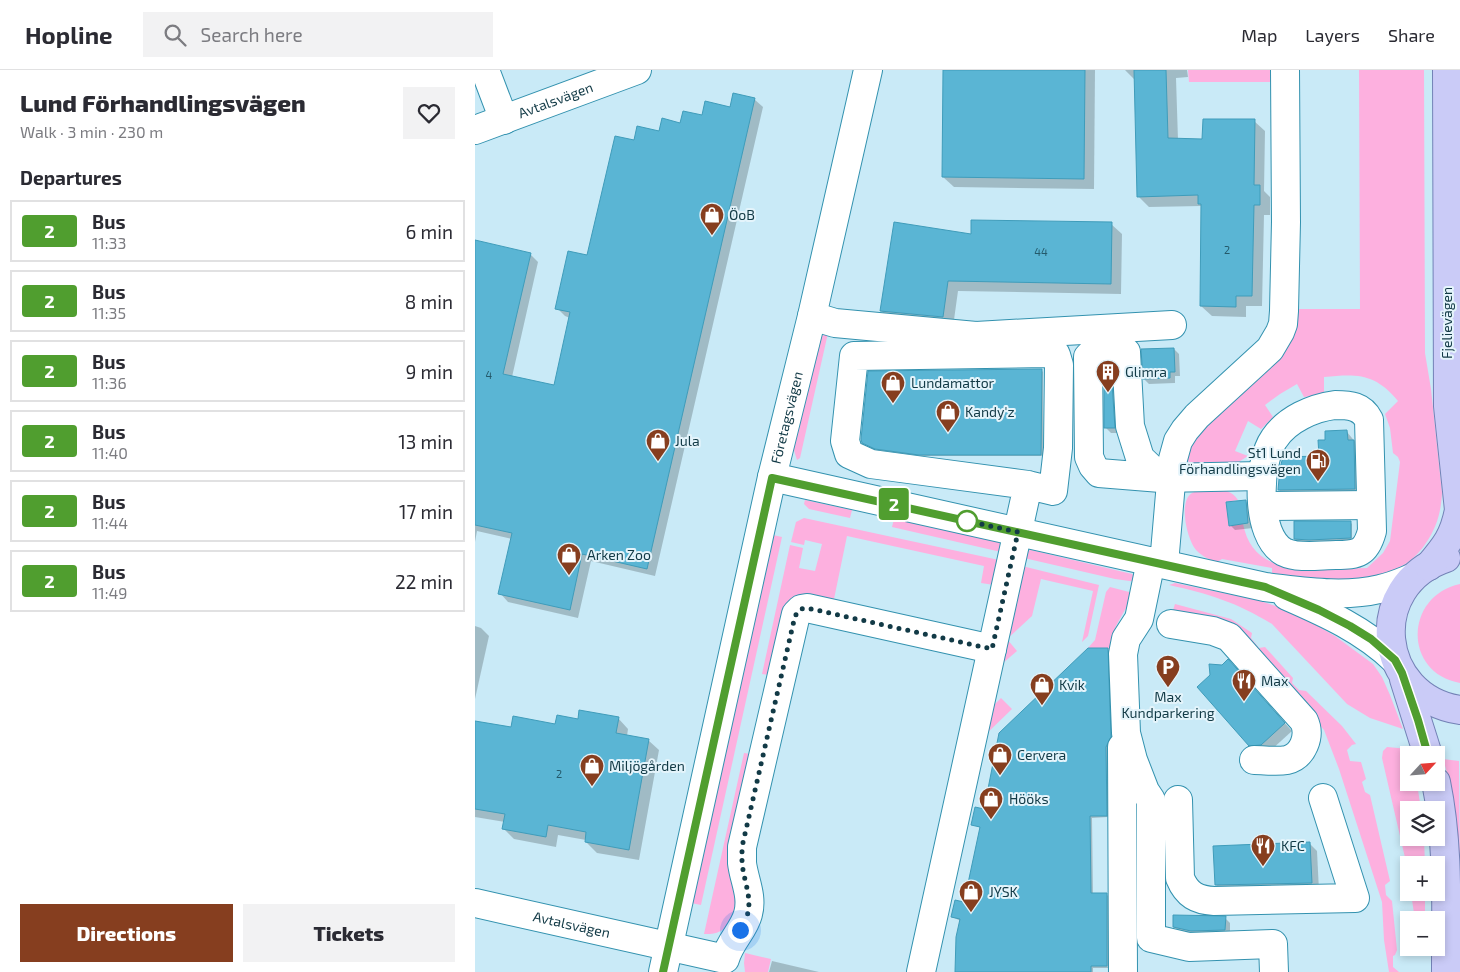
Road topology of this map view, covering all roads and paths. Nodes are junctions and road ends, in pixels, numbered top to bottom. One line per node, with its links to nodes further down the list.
1 (485, 70): 6 (street)
2 (637, 70): 6 (street, Avtalsvägen)
3 (868, 70): 8 (street, Företagsvägen)
4 (1285, 70): 12 (street)
5 (1447, 70): 19 (main road, Fjelievägen)
6 (503, 120): 7 (street, Avtalsvägen)
7 (475, 130)
8 (812, 316): 9 (street); 11 (street, Företagsvägen)
9 (1172, 324)
10 (1261, 476): 12 (street); 14 (street); 15 (street)
11 (772, 478): 16 (street); 32 (street, Företagsvägen)
12 (1166, 478): 12 (street); 18 (street)
13 (1028, 485): 13 (street); 16 (street)
14 (1371, 505): 15 (street); 15 (street)
15 (1263, 506)
16 (1018, 532): 18 (street); 22 (street)
17 (1460, 556): 19 (main road)
18 (1157, 563): 20 (street); 25 (street)
19 (1421, 572): 20 (street); 23 (main road, Fjelievägen)
20 (1265, 587): 23 (street)
21 (1171, 624): 27 (street)
22 (992, 649): 33 (street); 35 (street)
23 (1399, 667): 24 (main road); 26 (main road, Fjelievägen)
24 (1460, 710)
25 (1126, 733): 36 (street); 37 (street)
26 (1425, 746)
27 (1254, 760)
28 (1437, 791): 38 (main road)
29 (1323, 798): 30 (street)
30 (1178, 800)
31 (475, 903): 32 (street, Avtalsvägen)
32 (667, 946): 33 (street, Avtalsvägen); 34 (street, Företagsvägen)
33 (723, 965)
34 (663, 972)
35 (921, 972)
36 (1123, 972)
37 (1274, 972)
38 (1446, 972)

